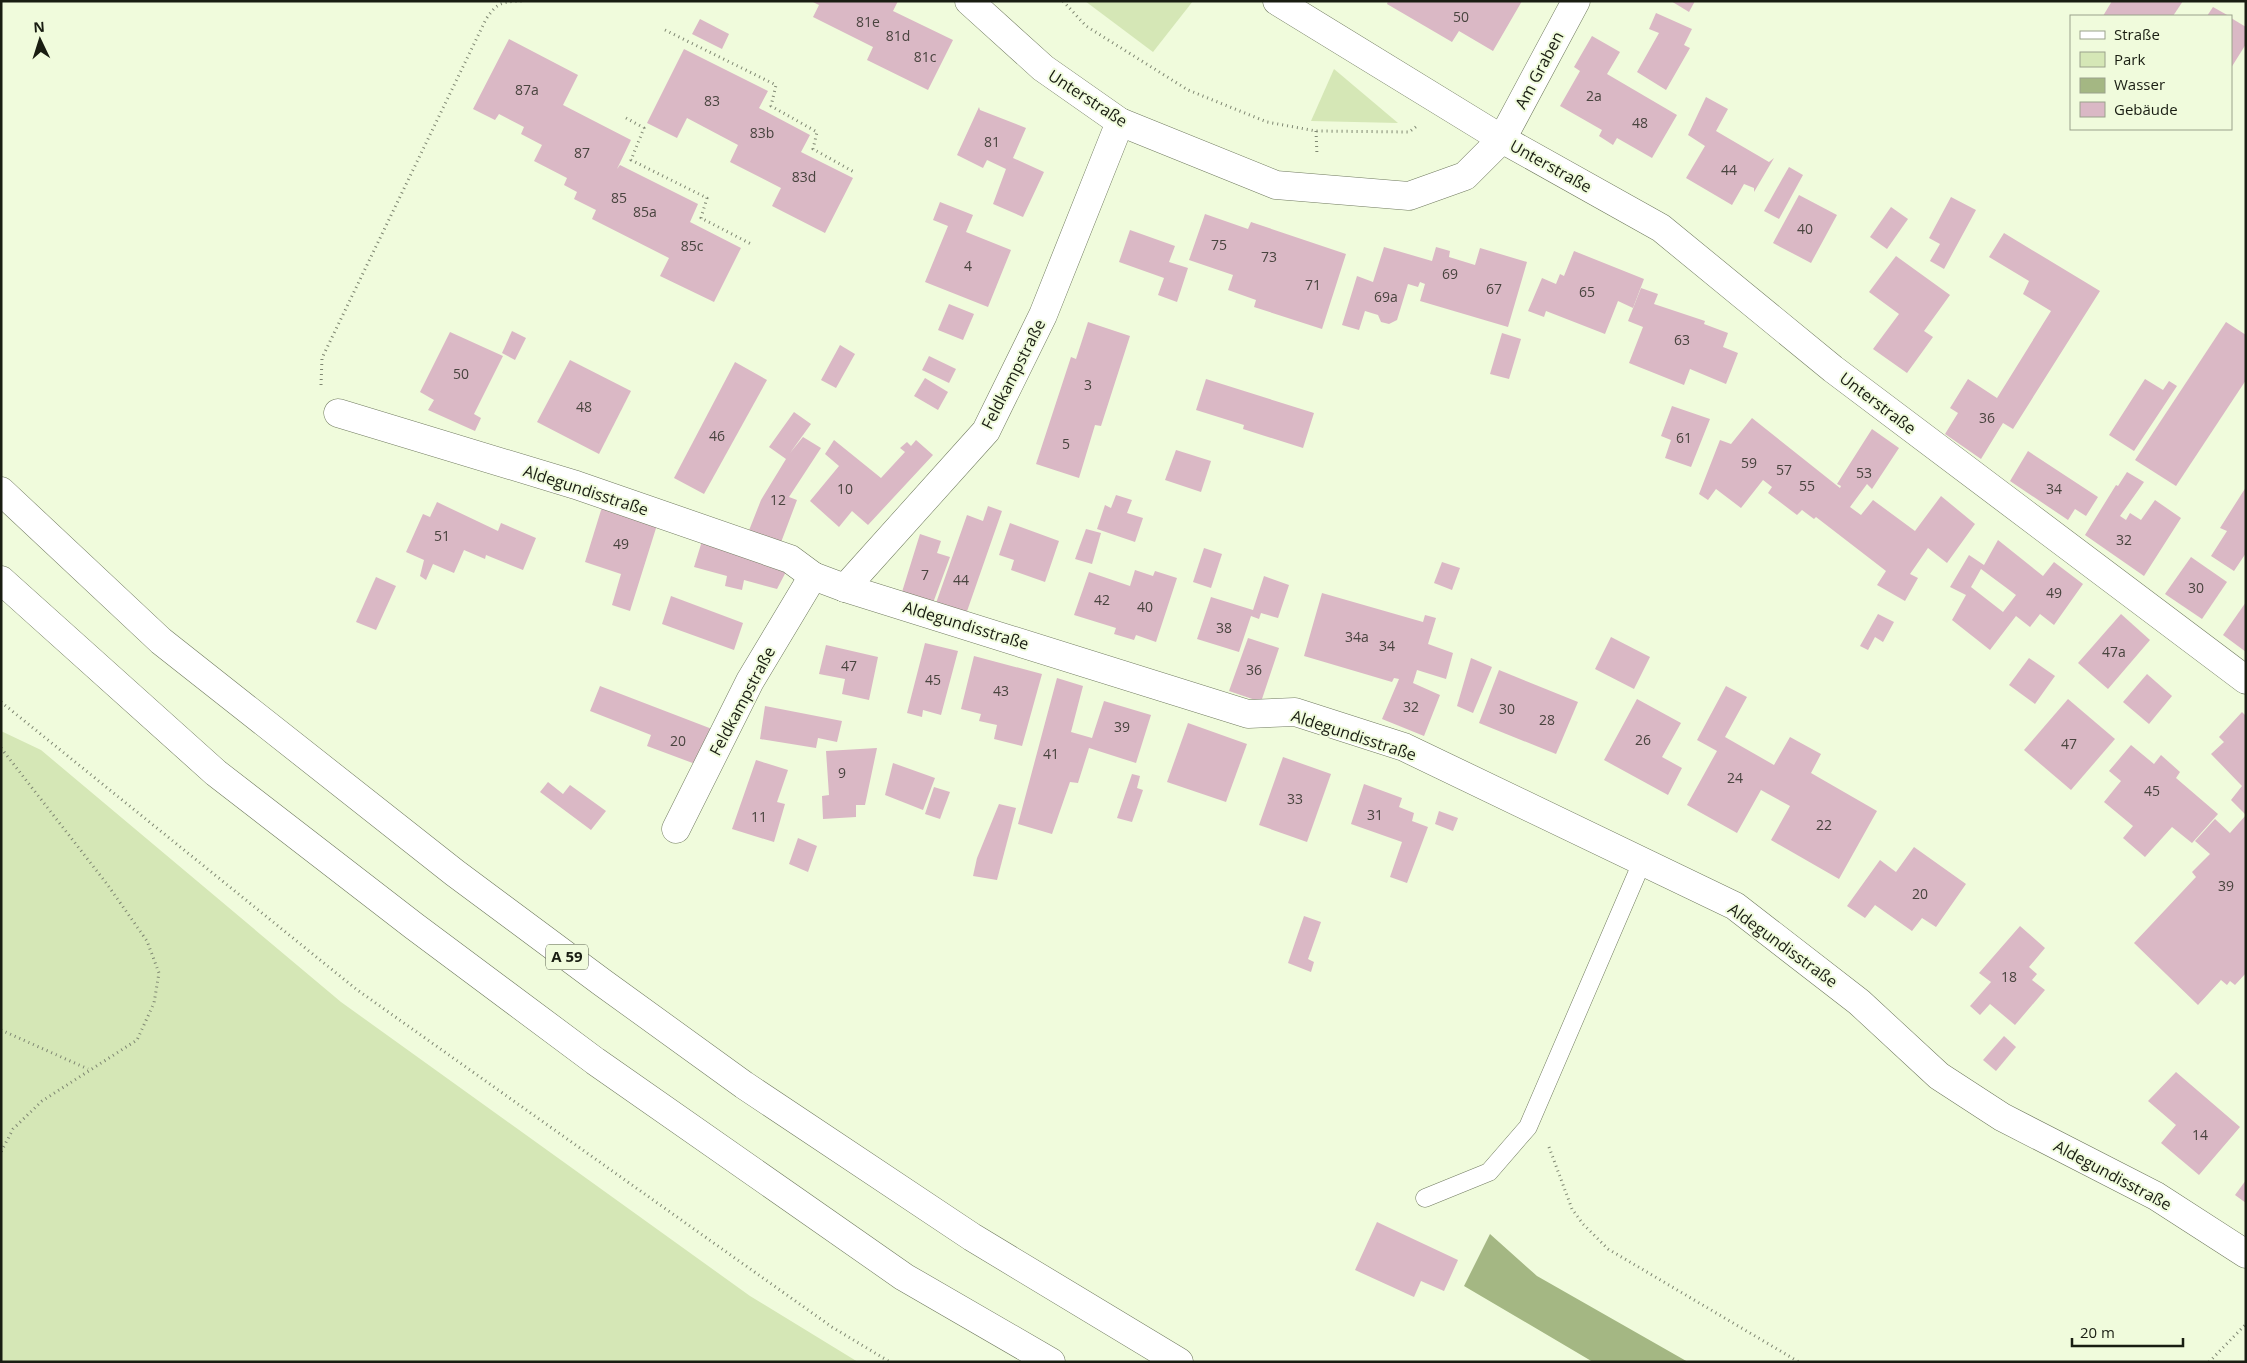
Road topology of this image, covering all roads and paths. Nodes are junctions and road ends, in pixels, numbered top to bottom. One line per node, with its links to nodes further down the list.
1 (522, 1): 13 (path)
2 (969, 1): 9 (main road, Unterstraße)
3 (1063, 1): 7 (path)
4 (1277, 1): 7 (main road, Unterstraße)
5 (1576, 1): 10 (main road, Am Graben)
6 (665, 30): 11 (path)
7 (1445, 104): 10 (main road, Unterstraße)
8 (626, 118): 12 (path)
9 (1120, 122): 10 (main road, Unterstraße); 17 (main road, Feldkampstraße)
10 (1502, 139): 18 (main road, Unterstraße)
11 (854, 172)
12 (751, 244)
13 (338, 413): 15 (main road, Aldegundisstraße)
14 (1, 491): 32 (main road, A 59)
15 (813, 576): 17 (main road, Aldegundisstraße); 21 (main road, Feldkampstraße)
16 (1, 580): 31 (main road)
17 (845, 588): 22 (main road, Aldegundisstraße)
18 (2246, 680)
19 (1, 702): 30 (path)
20 (1, 748): 24 (path)
21 (676, 829)
22 (1642, 862): 25 (lane); 28 (main road, Aldegundisstraße)
23 (1, 1030): 24 (path)
24 (89, 1069): 26 (path)
25 (1528, 1127): 27 (lane); 33 (path)
26 (1, 1152)
27 (1425, 1198)
28 (2246, 1254)
29 (2246, 1324): 34 (path)
30 (890, 1362)
31 (1051, 1362)
32 (1179, 1362)
33 (1798, 1362)
34 (2209, 1362)

